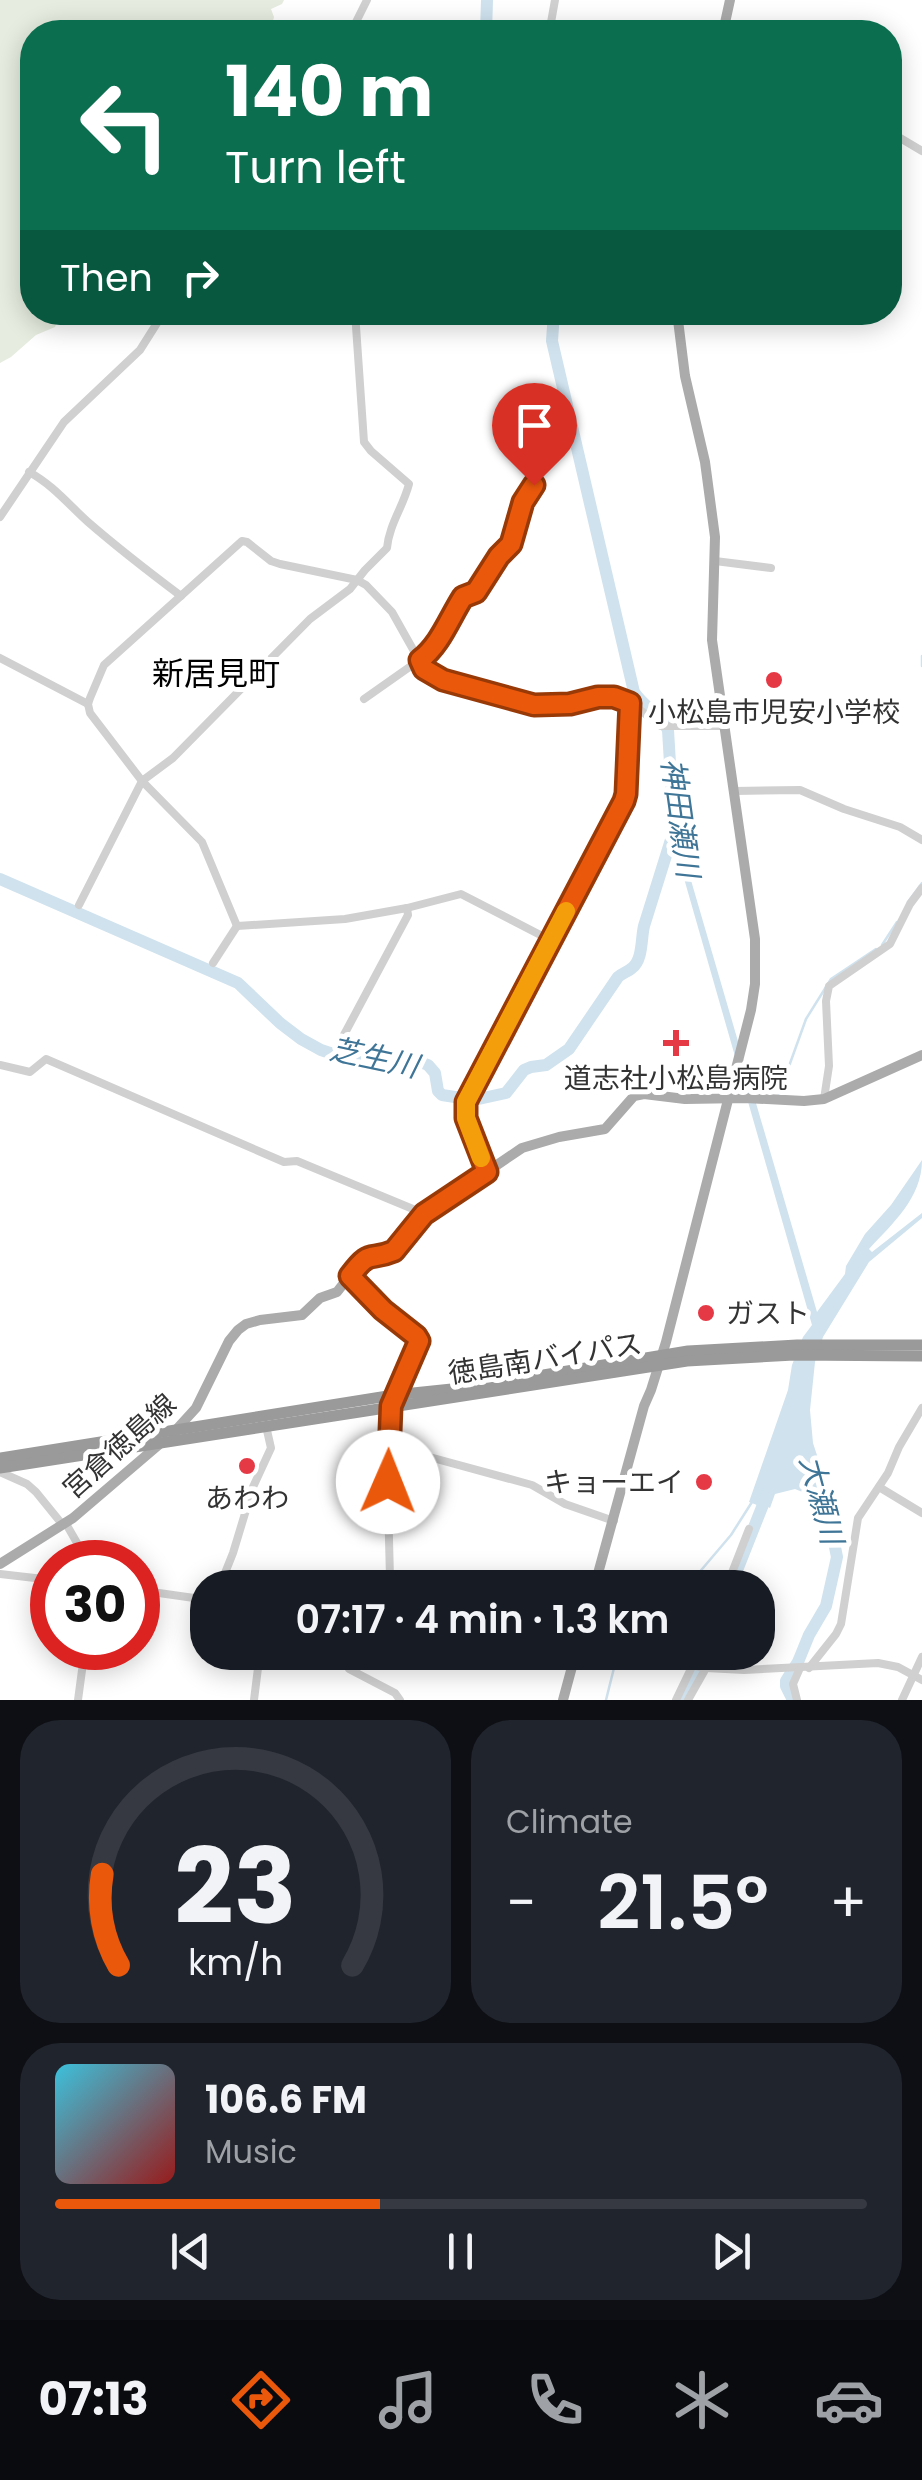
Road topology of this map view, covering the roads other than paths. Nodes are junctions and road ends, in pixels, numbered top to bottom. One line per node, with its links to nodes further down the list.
1 (156, 325): 5 (street)
2 (356, 325): 9 (street)
3 (679, 325): 7 (main road)
4 (521, 436): 12 (street)
5 (29, 472): 6 (street); 10 (street)
6 (0, 517)
7 (715, 562): 8 (street); 16 (main road)
8 (771, 568)
9 (357, 580): 10 (street); 12 (street); 17 (street)
10 (181, 596): 15 (street)
11 (0, 658): 15 (street)
12 (420, 660): 13 (street); 14 (street)
13 (364, 700)
14 (630, 703): 16 (street); 24 (street)
15 (88, 704): 17 (street)
16 (725, 726): 18 (main road)
17 (142, 781): 21 (street); 23 (street)
18 (734, 791): 19 (street); 29 (main road)
19 (922, 840)
20 (922, 888): 30 (street)
21 (79, 905)
22 (407, 908): 23 (street); 24 (street); 26 (street)
23 (237, 926): 25 (street)
24 (550, 940): 31 (street)
25 (213, 964)
26 (338, 1046)
27 (922, 1055): 30 (main road, 宮倉徳島線)
28 (0, 1065): 32 (street)
29 (727, 1098): 30 (main road, 宮倉徳島線); 31 (main road, 宮倉徳島線); 37 (main road)
30 (824, 1099)
31 (487, 1172): 32 (main road, 宮倉徳島線)
32 (424, 1214): 33 (main road, 宮倉徳島線)
33 (350, 1276): 38 (street); 41 (main road, 宮倉徳島線)
34 (922, 1345): 35 (highway, 徳島南バイパス)
35 (872, 1349): 36 (highway, 徳島南バイパス); 37 (highway, 徳島南バイパス)
36 (922, 1356)
37 (660, 1361): 38 (highway, 徳島南バイパス); 48 (main road)
38 (392, 1400): 40 (highway, 徳島南バイパス); 41 (highway, 徳島南バイパス); 43 (street)
39 (922, 1408): 46 (street)
40 (266, 1426): 42 (highway, 徳島南バイパス); 53 (street)
41 (175, 1431): 42 (main road, 宮倉徳島線); 44 (highway, 徳島南バイパス)
42 (161, 1442): 45 (highway, 徳島南バイパス); 49 (main road, 宮倉徳島線)
43 (389, 1446): 48 (street); 54 (street)
44 (0, 1458)
45 (0, 1470): 49 (street)
46 (879, 1487): 47 (street); 62 (street)
47 (922, 1513)
48 (614, 1520): 55 (main road)
49 (64, 1523): 51 (street); 52 (main road, 宮倉徳島線)
50 (749, 1529): 56 (street)
51 (74, 1540)
52 (0, 1564)
53 (227, 1570)
54 (390, 1570)
55 (599, 1570)
56 (733, 1570)
57 (0, 1574): 58 (street)
58 (30, 1577)
59 (160, 1593): 60 (street)
60 (190, 1597)
61 (922, 1657): 70 (street)
62 (799, 1668): 63 (street); 70 (street); 77 (street)
63 (775, 1669)
64 (81, 1670): 71 (street)
65 (258, 1670): 72 (street)
66 (352, 1670): 73 (street)
67 (571, 1670): 74 (main road)
68 (697, 1670): 75 (street)
69 (699, 1670): 76 (street)
70 (918, 1678): 78 (street)
71 (78, 1700)
72 (254, 1700)
73 (400, 1700)
74 (563, 1700)
75 (676, 1700)
76 (688, 1700)
77 (797, 1700)
78 (902, 1700)

